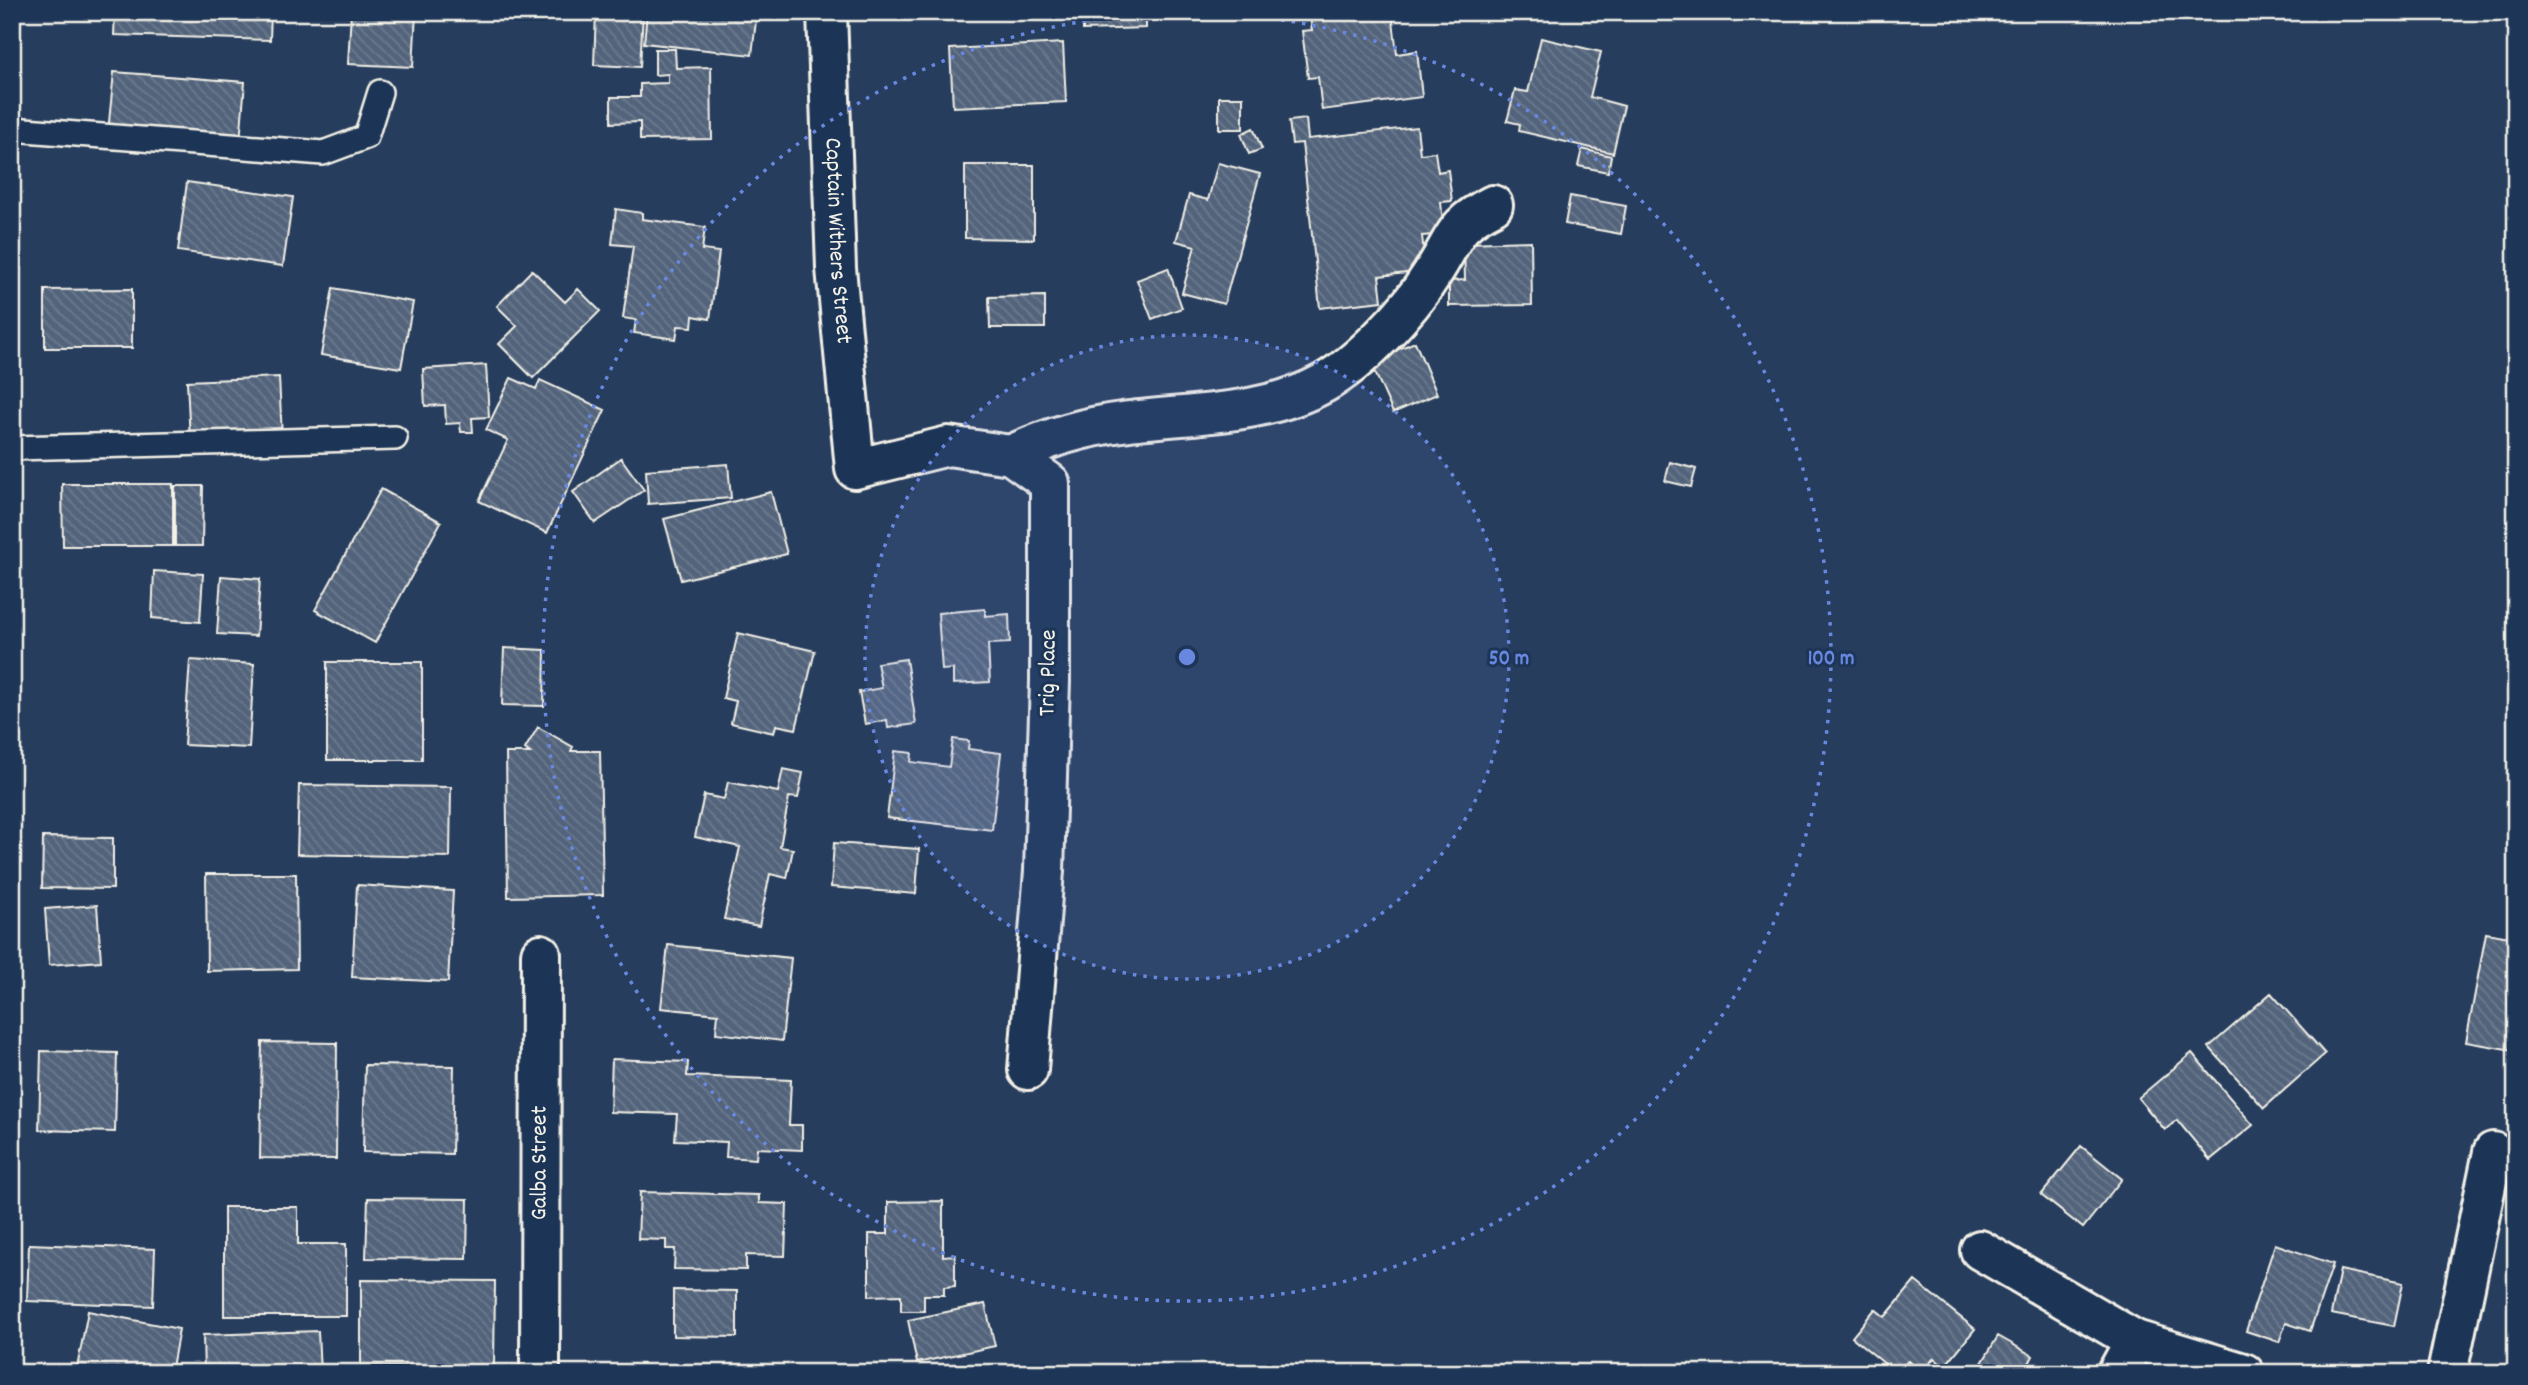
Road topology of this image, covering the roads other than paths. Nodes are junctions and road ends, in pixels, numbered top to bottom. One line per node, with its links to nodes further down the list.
1 (827, 12): 8 (street, Captain Withers Street)
2 (380, 92): 3 (lane)
3 (12, 129)
4 (1493, 205): 7 (street)
5 (395, 438): 6 (lane)
6 (12, 448)
7 (1011, 454): 8 (street, Trig Place); 10 (street, Trig Place)
8 (855, 469)
9 (541, 954): 14 (street, Galba Street)
10 (1028, 1070)
11 (2493, 1152): 17 (street)
12 (1980, 1250): 13 (street)
13 (2135, 1340): 15 (street); 16 (street)
14 (541, 1373)
15 (2117, 1373)
16 (2244, 1373)
17 (2447, 1373)

